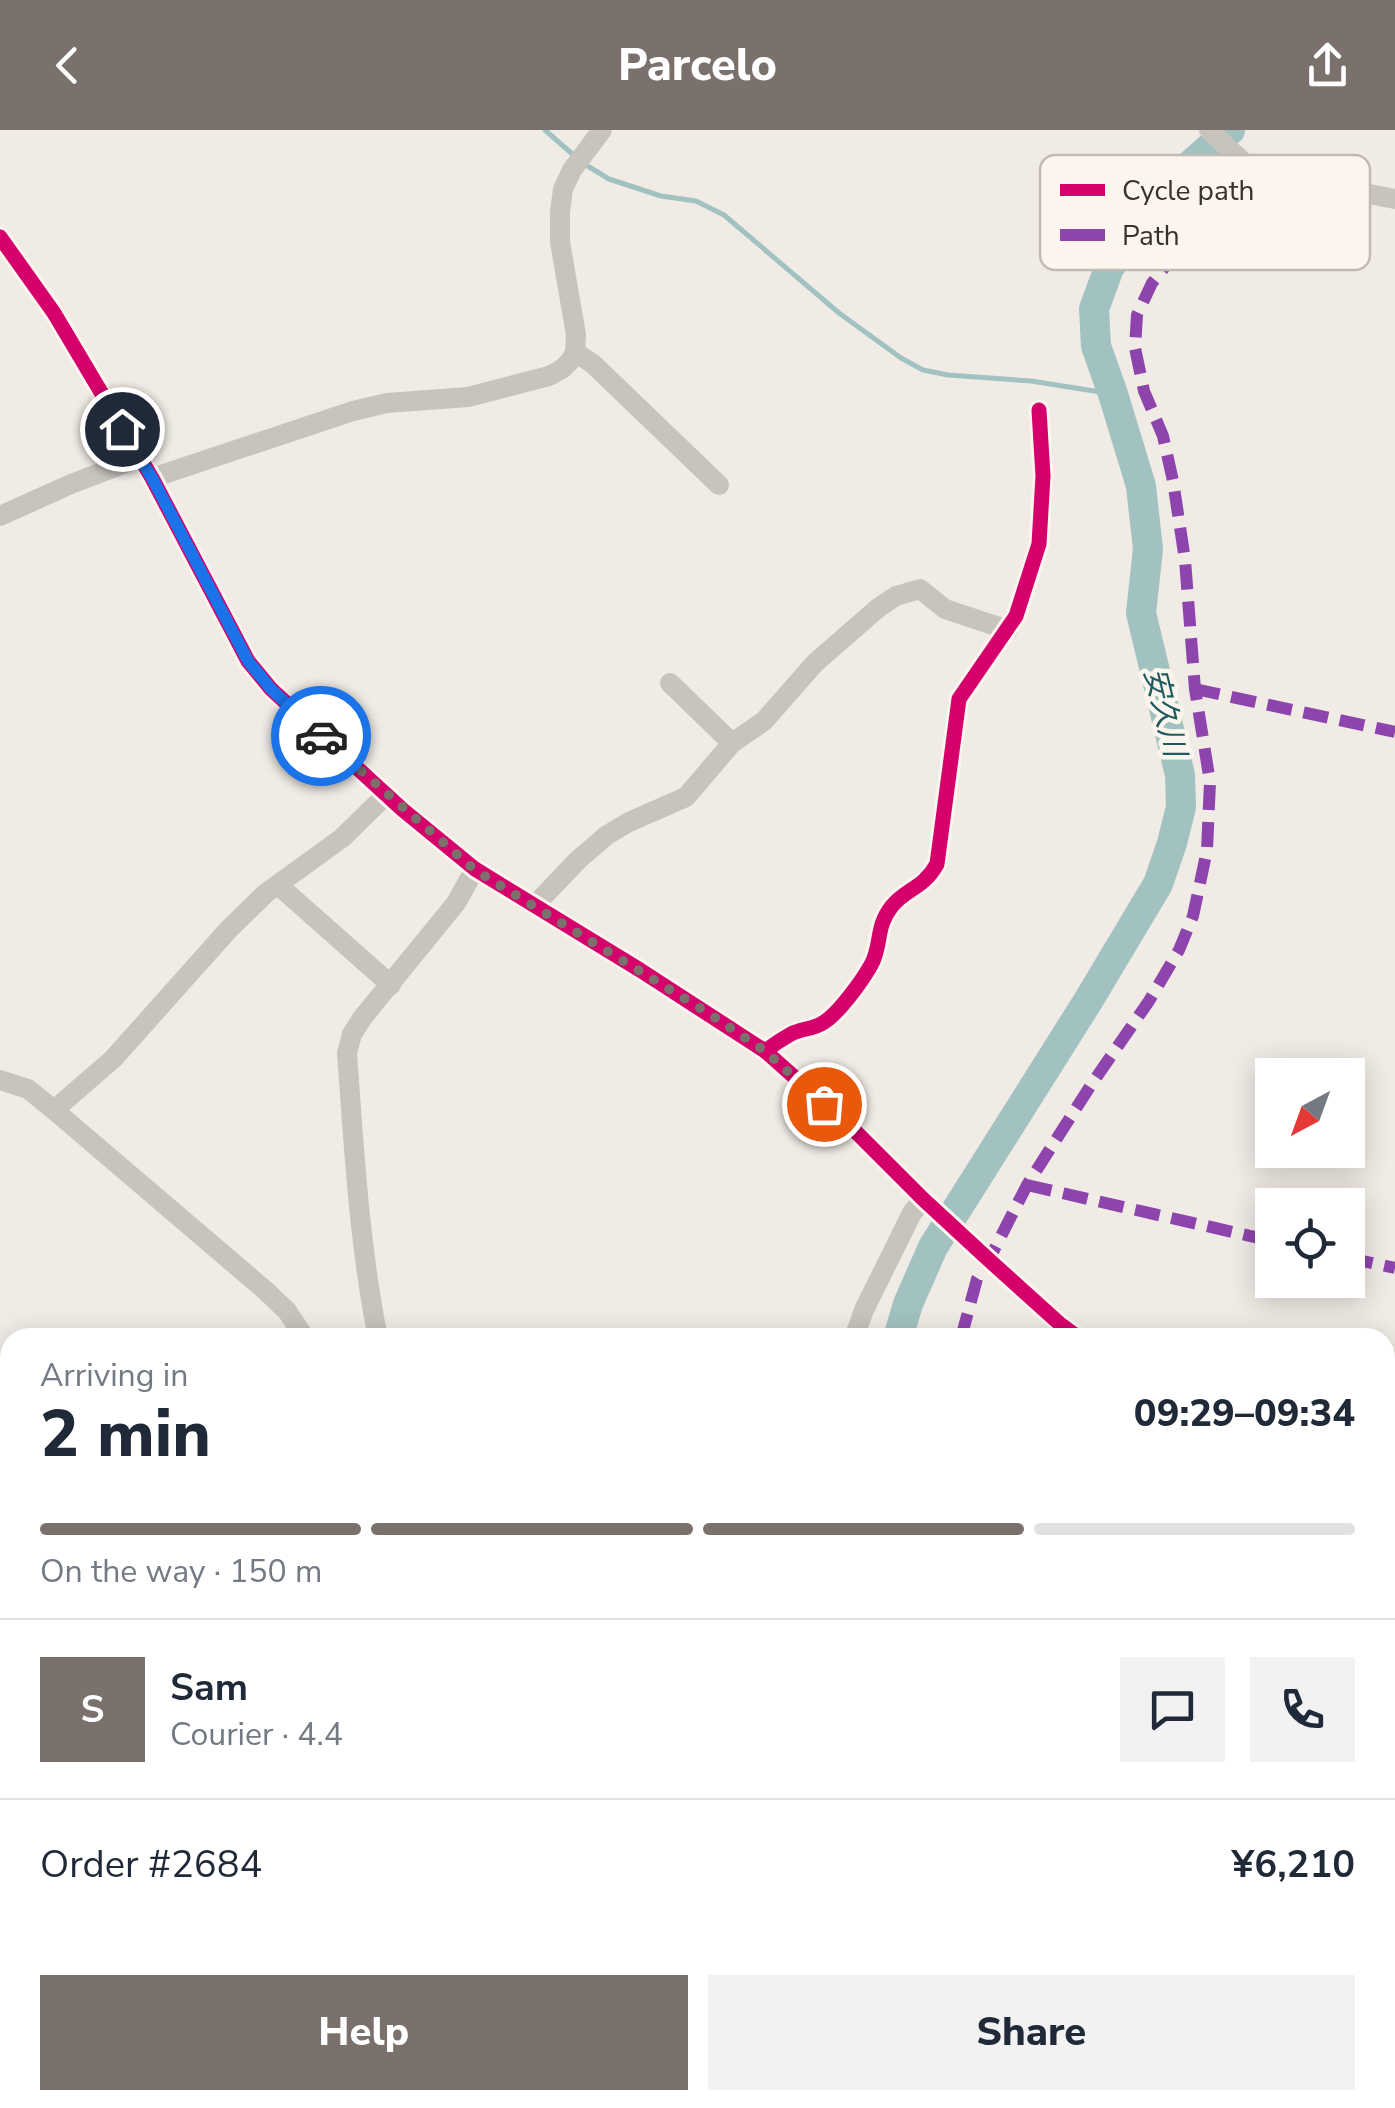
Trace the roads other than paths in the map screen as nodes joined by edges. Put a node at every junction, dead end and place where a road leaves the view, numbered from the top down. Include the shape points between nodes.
1 (602, 130) edge
2 (1209, 130) edge
3 (1235, 155) edge
4 (1370, 194) edge
5 (1395, 199) edge
6 (0, 237) edge
7 (575, 352) junction
8 (1039, 410) dead end
9 (139, 458) junction
10 (152, 478) junction
11 (719, 485) dead end
12 (0, 516) edge
13 (1008, 630) junction
14 (670, 683) dead end
15 (732, 743) junction
16 (386, 794) junction
17 (475, 870) junction
18 (278, 885) junction
19 (535, 905) junction
20 (391, 984) junction
21 (765, 1051) junction
22 (0, 1080) edge
23 (54, 1110) junction
24 (923, 1199) junction
25 (298, 1328) edge
26 (376, 1328) edge
27 (858, 1328) edge
28 (1065, 1328) edge

1 - 7 street via 563,189 560,212
2 - 3 street
4 - 5 street
6 - 9 street via 54,313
7 - 10 street via 548,376 468,396 353,411
7 - 11 street
8 - 13 street via 1039,544
9 - 10 street
9 - 12 street
10 - 16 street via 248,661 303,721
13 - 15 street via 946,609 920,589 896,596
13 - 21 street via 959,700 930,877 882,920 874,960 832,1017
14 - 15 street
15 - 19 street via 686,797 607,835
16 - 17 street
16 - 18 street via 342,838
17 - 19 street
17 - 20 street
18 - 20 street
18 - 23 street via 229,929 113,1059
19 - 21 street
20 - 26 street via 352,1034 347,1053 362,1246
21 - 24 street
22 - 23 street via 28,1088
23 - 25 street via 266,1291
24 - 27 street
24 - 28 street

